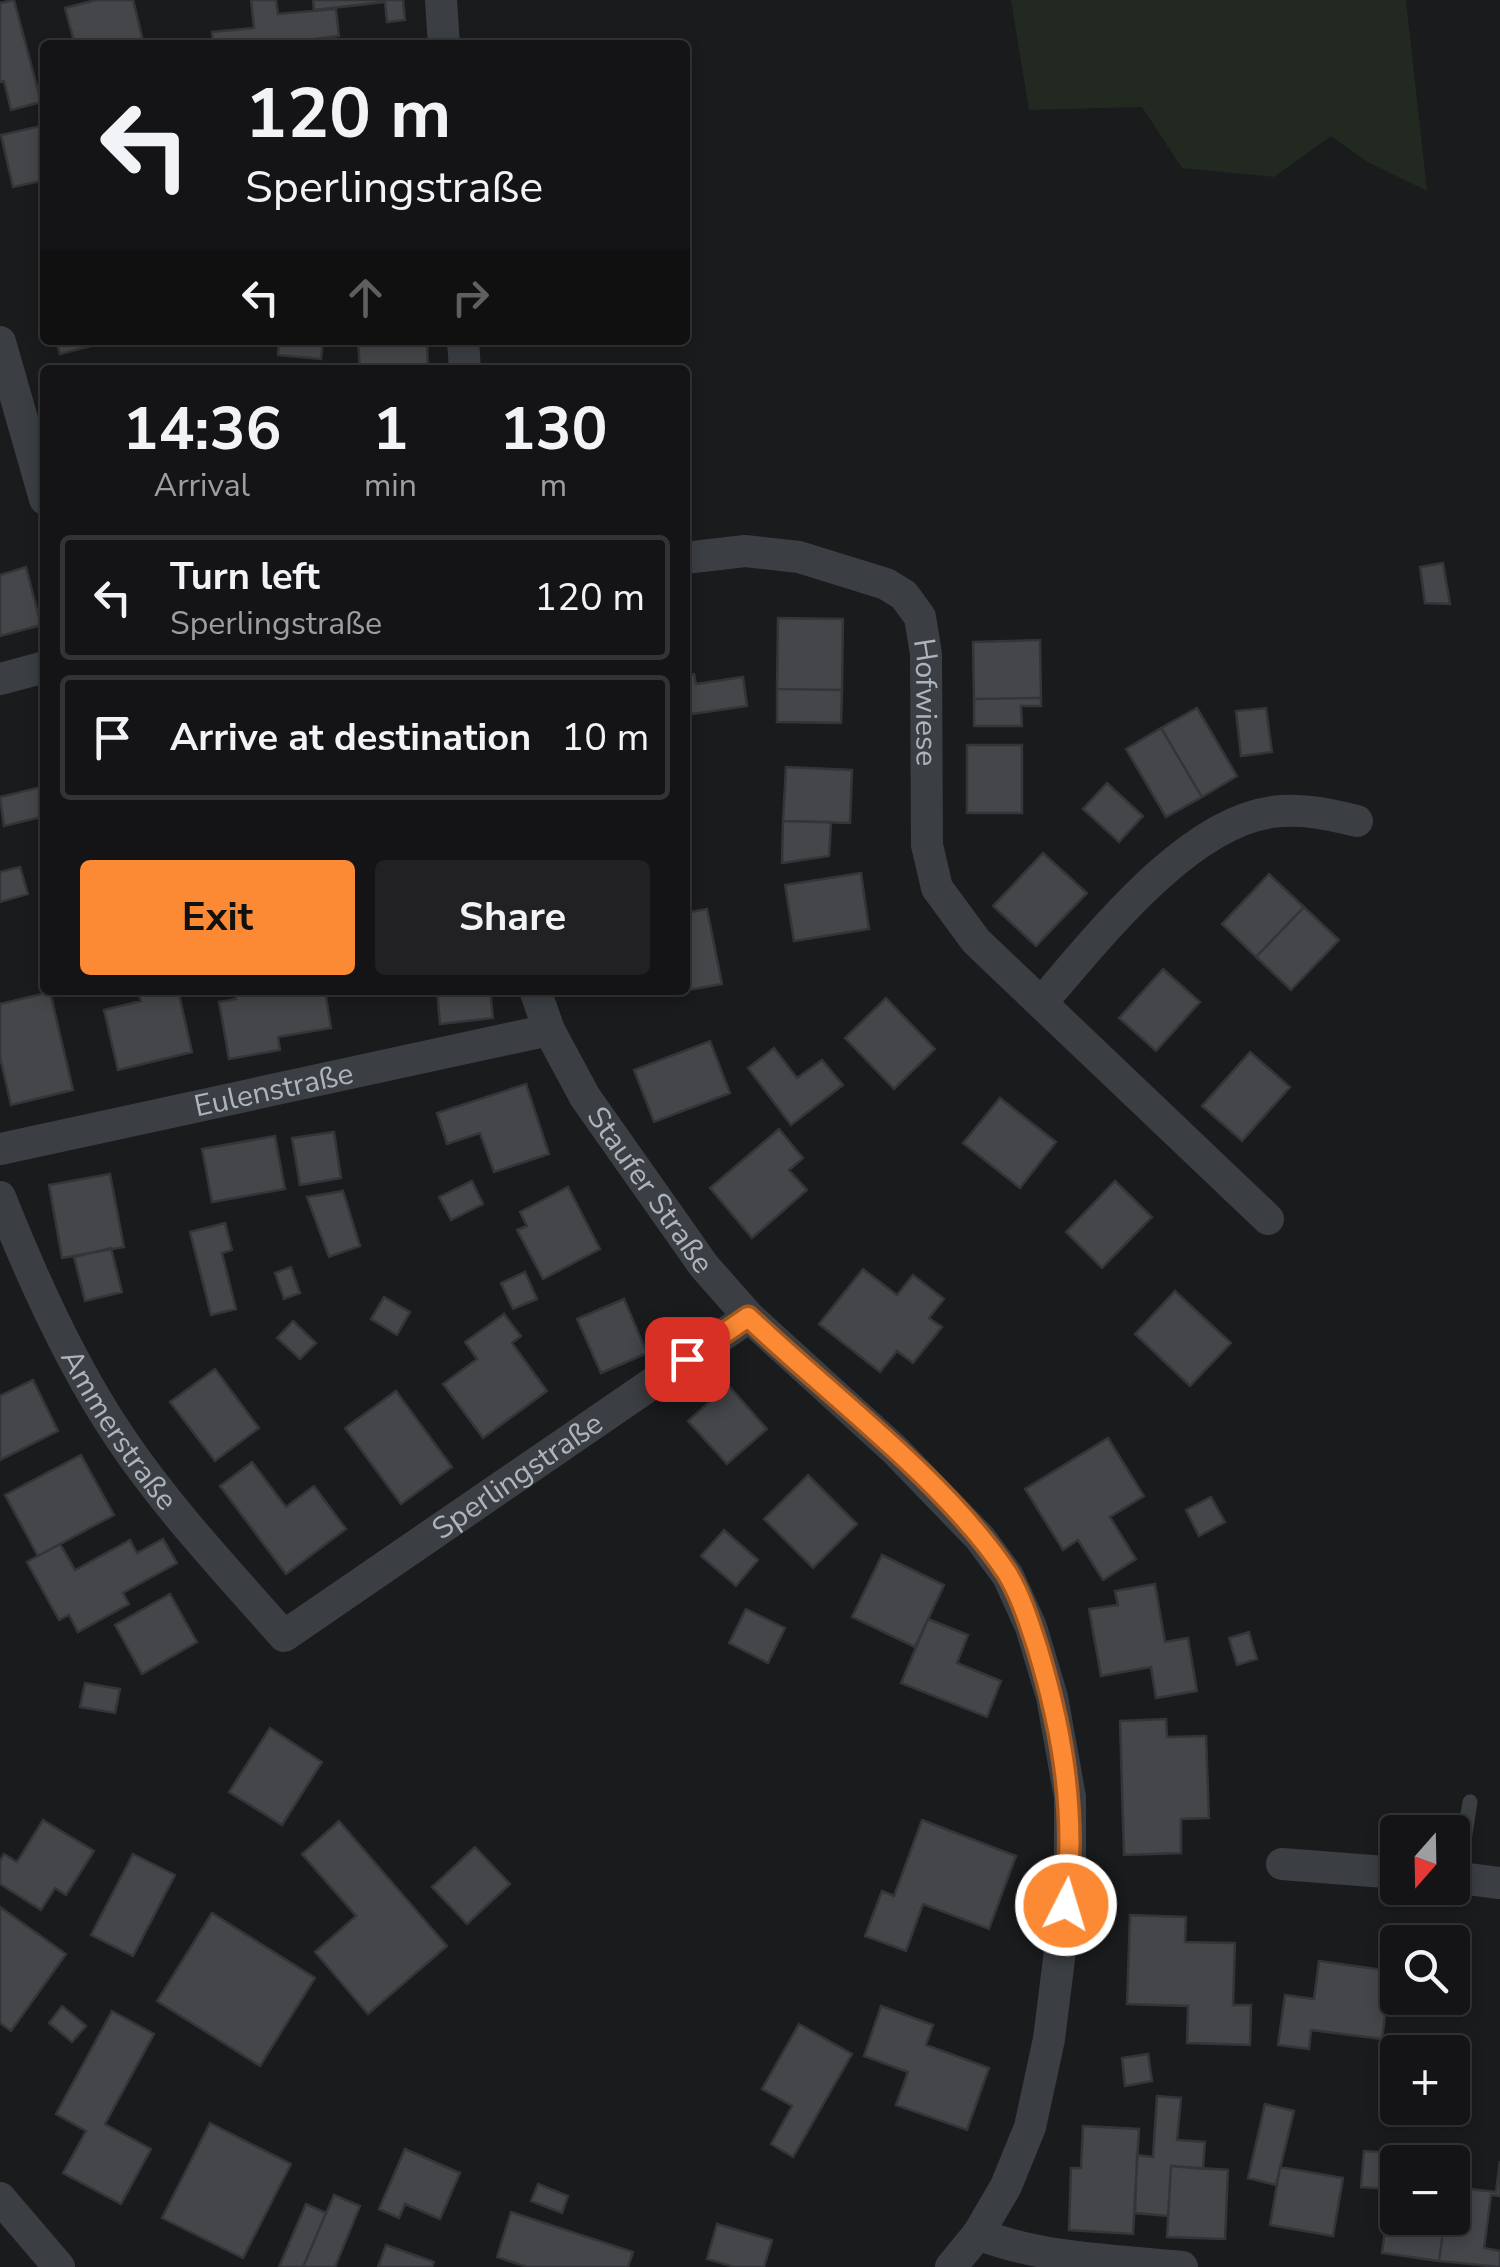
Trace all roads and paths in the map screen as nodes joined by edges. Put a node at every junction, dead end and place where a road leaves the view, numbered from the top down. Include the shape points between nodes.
1 (441, 0) edge
2 (444, 40) edge
3 (0, 342) edge
4 (40, 482) edge
5 (690, 557) edge
6 (40, 669) edge
7 (0, 679) edge
8 (1357, 821) dead end
9 (538, 995) edge
10 (1042, 1002) junction
11 (549, 1030) junction
12 (0, 1149) edge
13 (0, 1197) edge
14 (1268, 1219) dead end
15 (748, 1317) junction
16 (284, 1636) joint
17 (1470, 1802) dead end
18 (1467, 1815) edge
19 (1282, 1864) dead end
20 (1380, 1872) edge
21 (1470, 1880) edge
22 (1500, 1883) edge
23 (0, 2198) edge
24 (978, 2234) junction
25 (59, 2267) edge
26 (951, 2267) edge
27 (1182, 2267) edge

1 - 2 street
3 - 4 street
5 - 10 street, Hofwiese via 746,551 799,557 904,595 920,617 926,654 926,845 937,888 976,941
6 - 7 street
8 - 10 street via 1312,811 1270,812 1229,826 1125,907
9 - 11 street, Staufer Straße
10 - 14 street, Hofwiese
11 - 12 street, Eulenstraße
11 - 15 street, Staufer Straße via 585,1097
13 - 16 street, Ammerstraße via 62,1335 118,1434 181,1520
15 - 16 street, Sperlingstraße
15 - 24 street, Staufer Straße via 896,1450 980,1538 1008,1576 1052,1697 1070,1797 1070,1871 1049,2039 1030,2127
17 - 18 lane
19 - 20 street
21 - 22 street
23 - 25 street
24 - 26 street, Staufer Straße
24 - 27 street via 1063,2255

